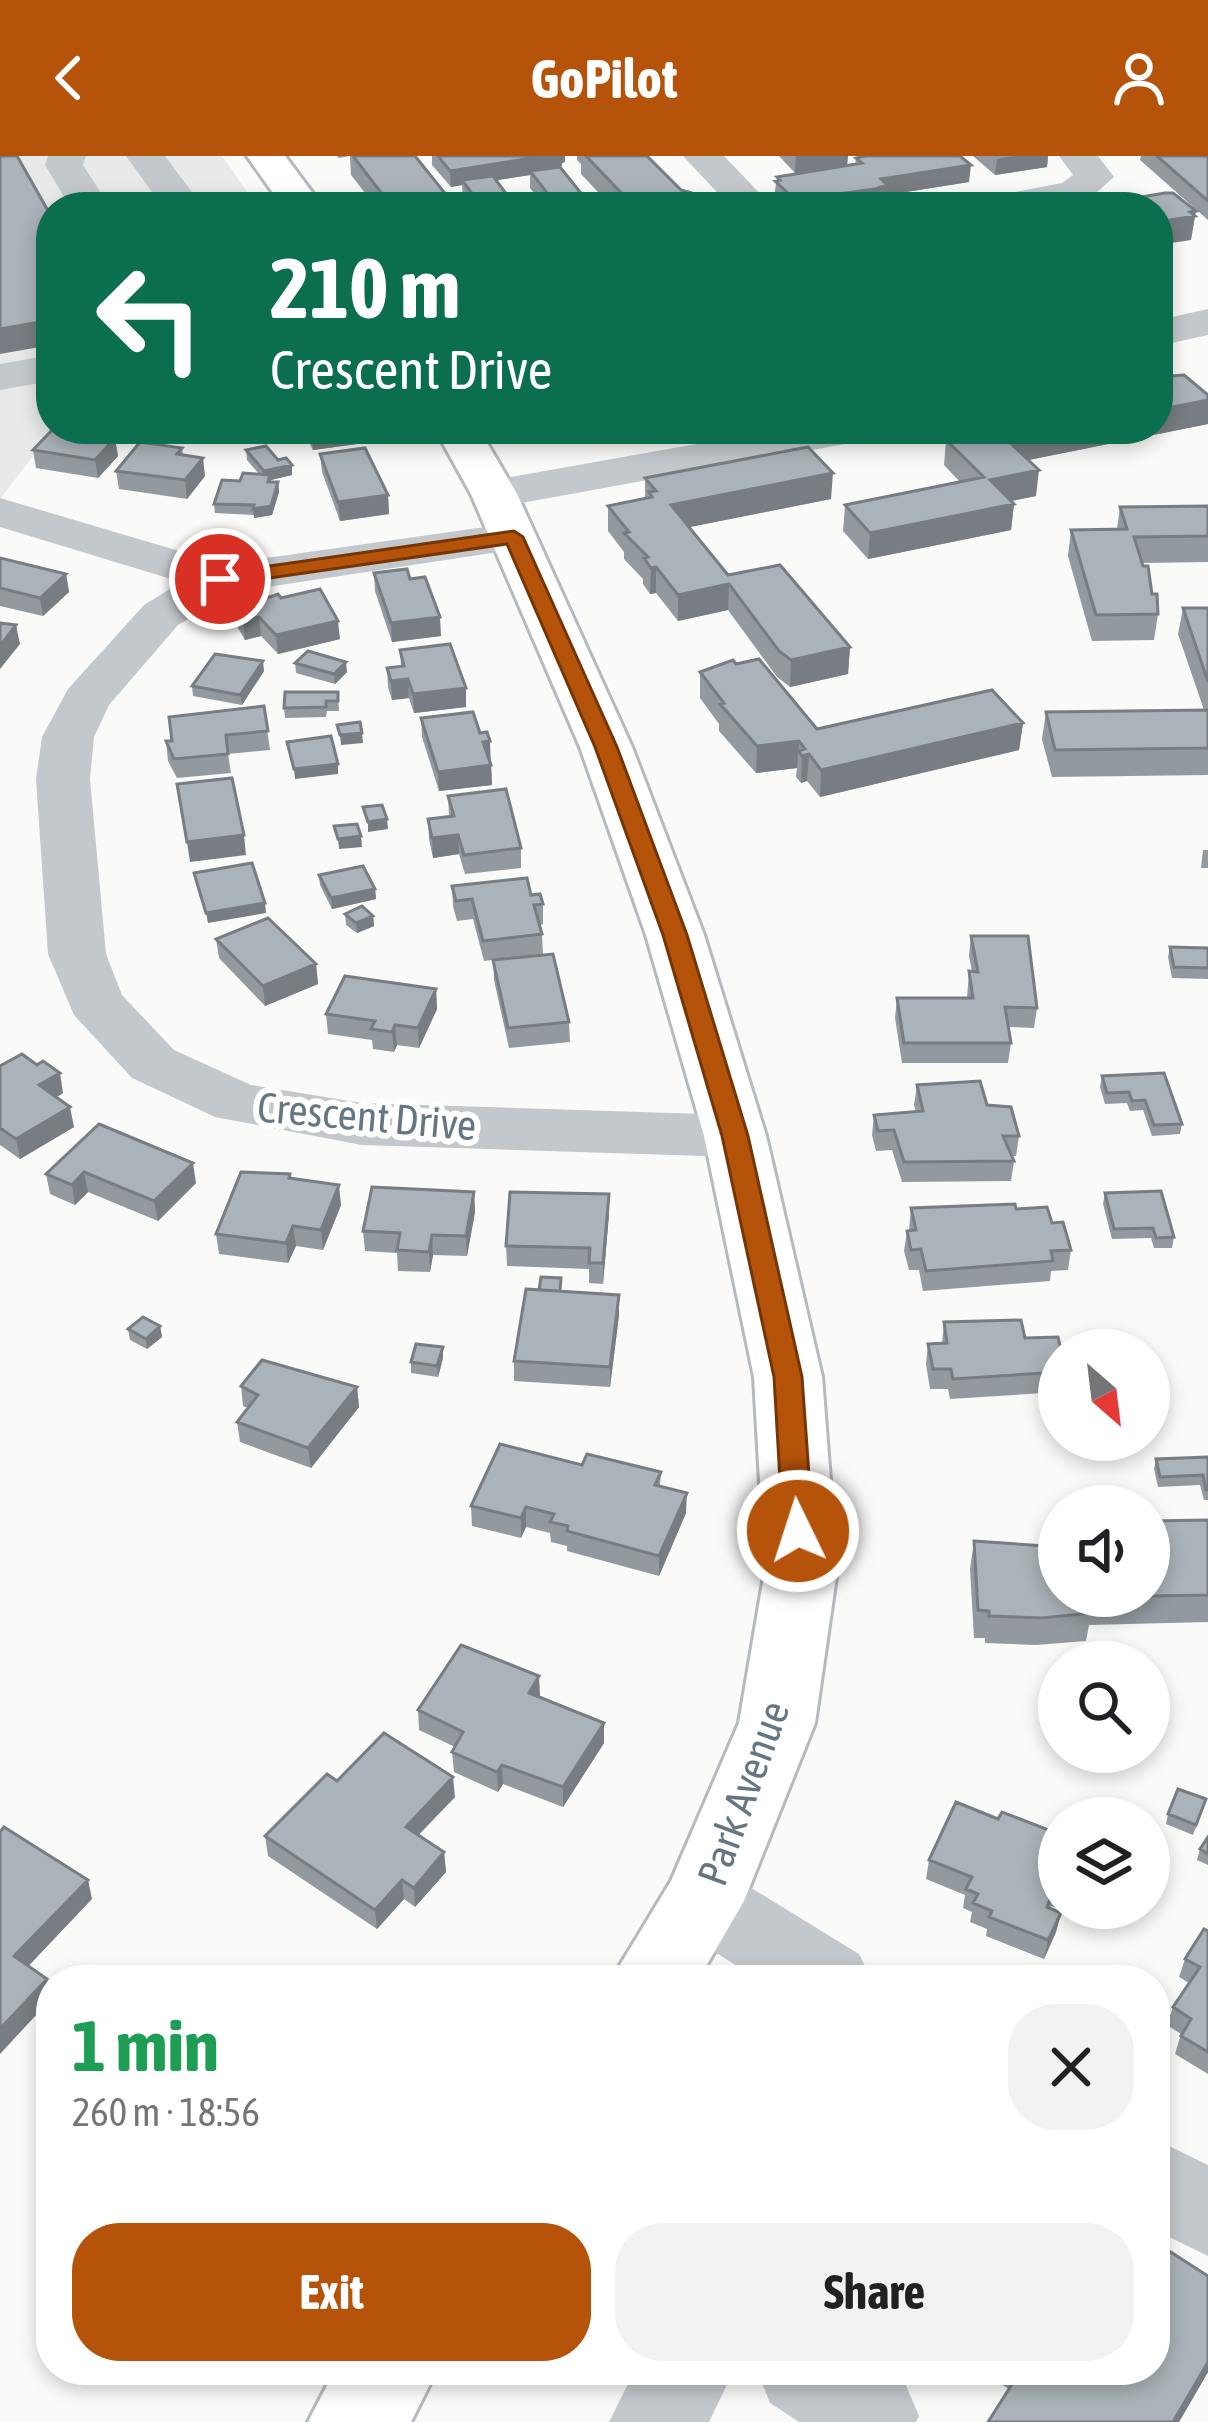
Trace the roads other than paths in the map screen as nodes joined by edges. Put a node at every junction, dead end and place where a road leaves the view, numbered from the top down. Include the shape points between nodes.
1 (67, 156) edge
2 (145, 156) edge
3 (266, 156) edge
4 (702, 156) edge
5 (1078, 156) edge
6 (81, 192) edge
7 (173, 192) edge
8 (291, 192) edge
9 (739, 192) edge
10 (1075, 192) edge
11 (1208, 322) edge
12 (1173, 352) edge
13 (36, 371) edge
14 (0, 377) edge
15 (651, 444) edge
16 (751, 444) edge
17 (486, 482) edge
18 (4, 515) edge
19 (220, 579) junction
20 (735, 1136) junction
21 (704, 1901) junction
22 (663, 1965) edge
23 (806, 1965) edge
24 (1170, 2190) edge
25 (1208, 2214) edge
26 (381, 2385) edge
27 (679, 2385) edge
28 (355, 2422) edge
29 (656, 2422) edge

1 - 6 street via 64,165
2 - 7 street
3 - 8 main road
4 - 9 street
5 - 10 street via 1095,177
11 - 12 street
13 - 14 street
15 - 17 street
16 - 17 street
17 - 19 street, Crescent Drive
17 - 20 main road, Park Avenue via 606,747 675,935
18 - 19 street, Crescent Drive
19 - 20 street, Crescent Drive via 161,615 86,700 68,737 63,779 77,954 95,1002 153,1064 237,1103 362,1124
20 - 21 main road, Park Avenue via 788,1377 801,1570 777,1723
21 - 22 main road, Park Avenue
21 - 23 street
24 - 25 street
26 - 28 main road
27 - 29 street

